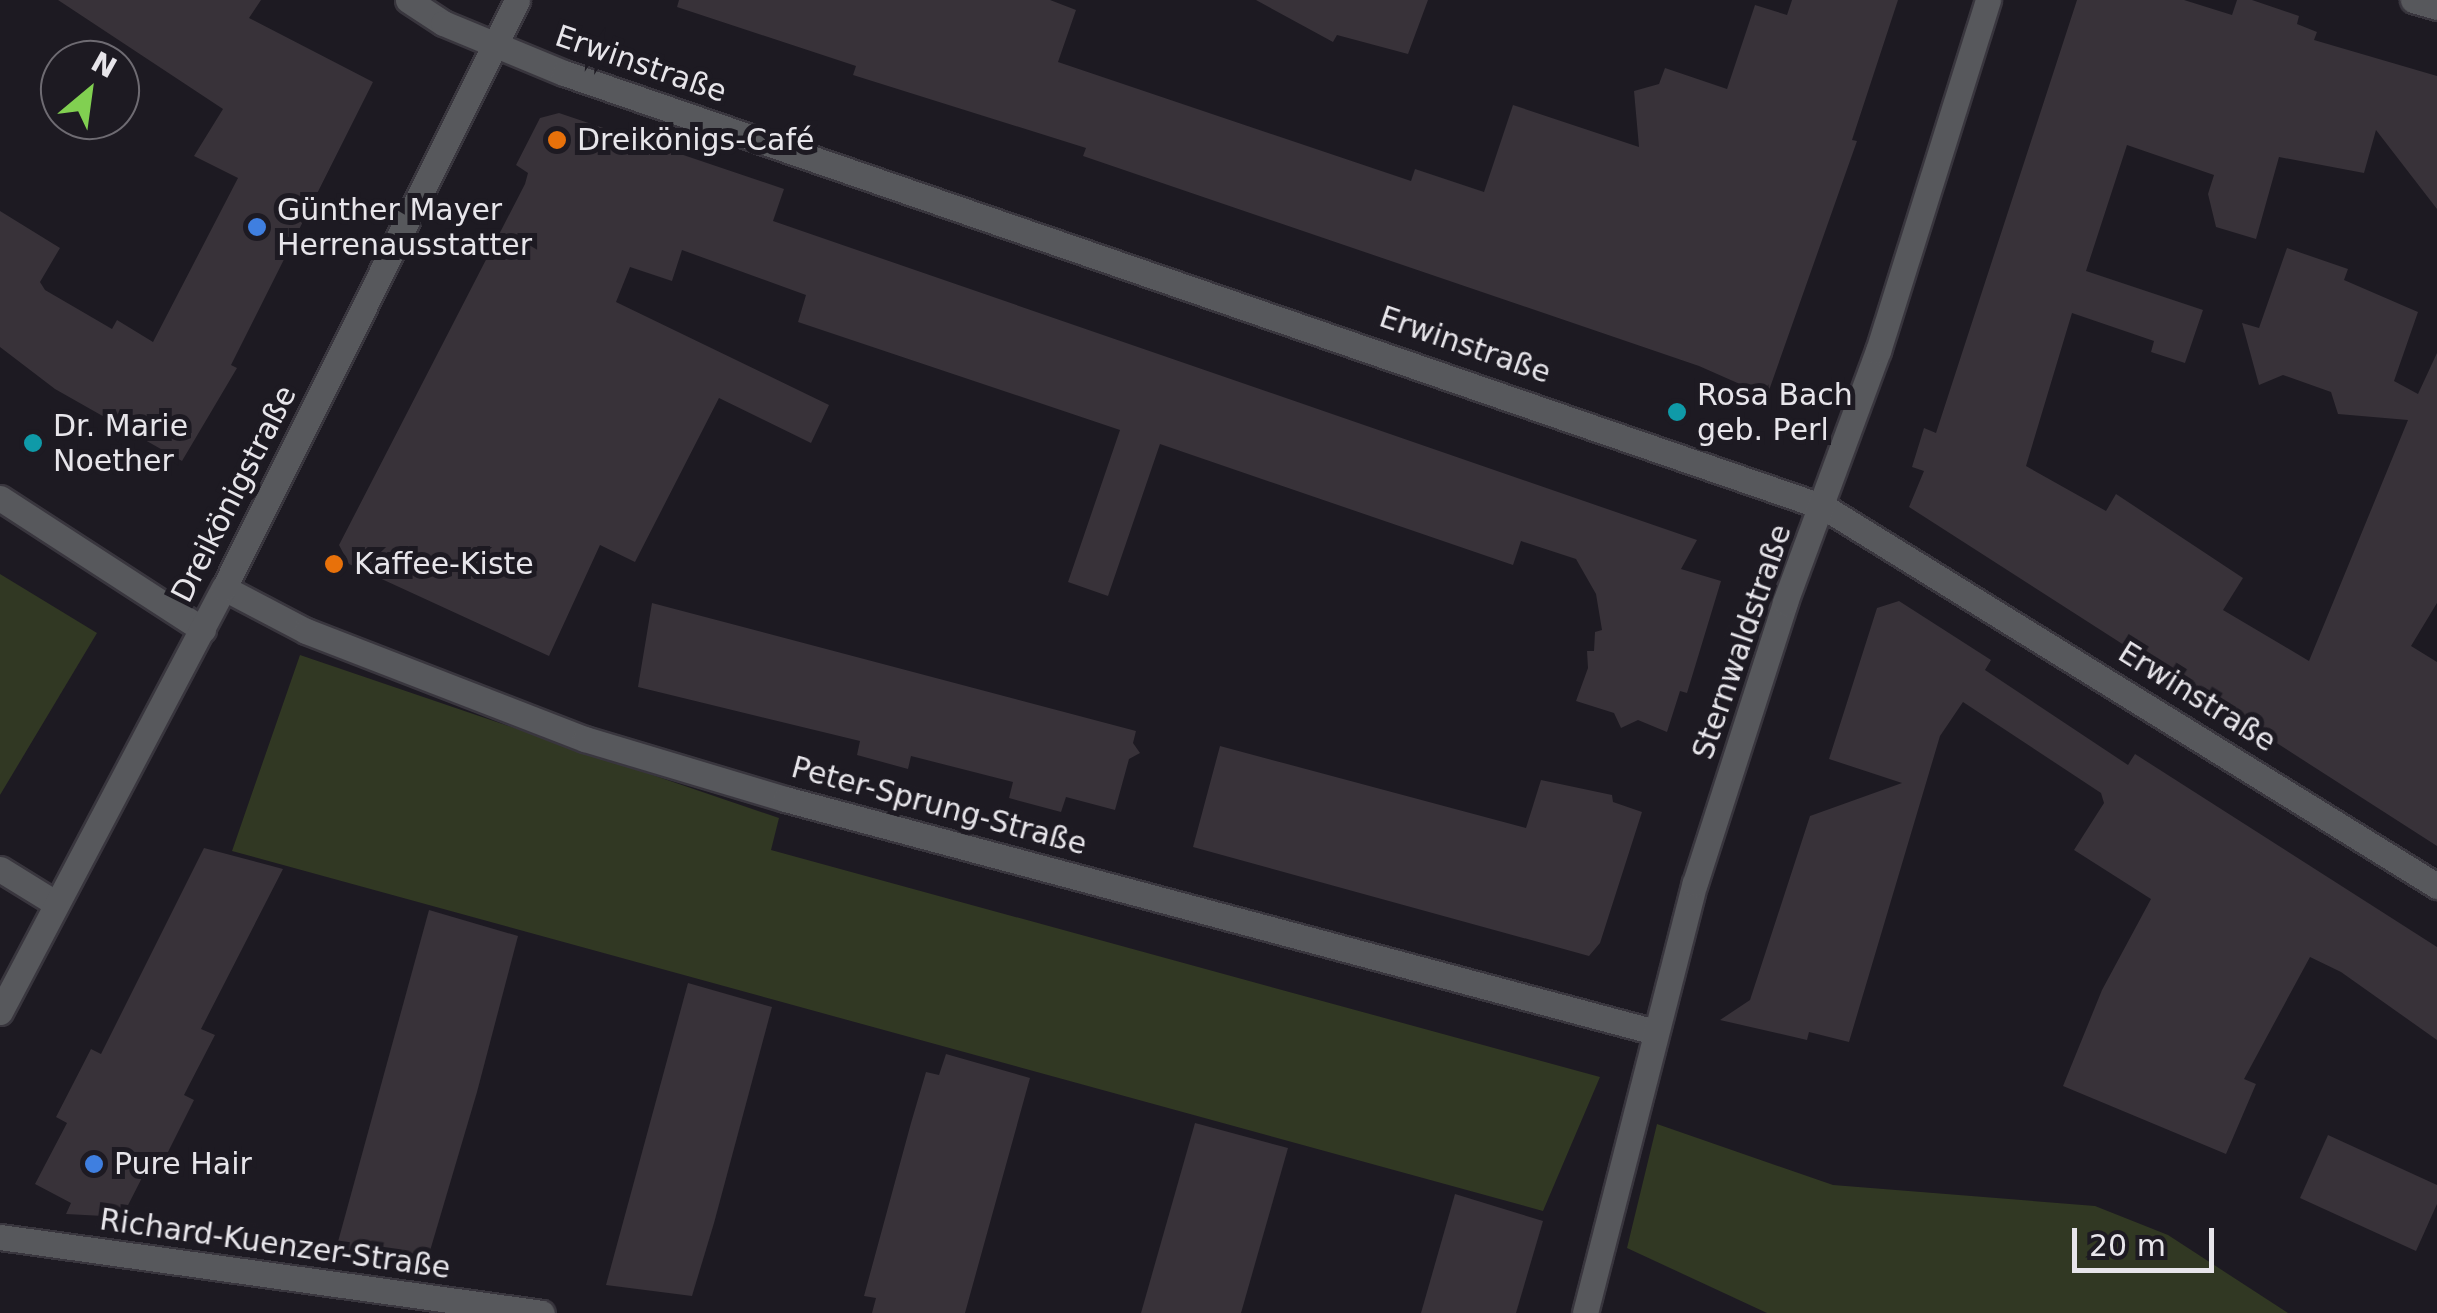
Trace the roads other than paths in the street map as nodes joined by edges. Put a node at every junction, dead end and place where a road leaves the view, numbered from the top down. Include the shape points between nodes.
1 (408, 0) edge
2 (517, 0) edge
3 (1988, 0) edge
4 (2412, 0) edge
5 (2437, 7) edge
6 (494, 46) junction
7 (0, 498) edge
8 (1824, 507) junction
9 (224, 588) junction
10 (202, 630) junction
11 (0, 869) edge
12 (2437, 886) edge
13 (55, 903) junction
14 (0, 1012) edge
15 (1655, 1032) junction
16 (0, 1237) edge
17 (542, 1313) edge
18 (1585, 1313) edge

1 - 6 street, Erwinstraße
2 - 6 street, Dreikönigstraße
3 - 8 street, Sternwaldstraße
4 - 5 street
6 - 8 street, Erwinstraße
6 - 9 street, Dreikönigstraße
7 - 10 street
8 - 12 street, Erwinstraße
8 - 15 street, Sternwaldstraße via 1784,602
9 - 10 street, Dreikönigstraße
9 - 15 street, Peter-Sprung-Straße via 306,631 584,738 804,804
10 - 13 street, Dreikönigstraße
11 - 13 street
13 - 14 street, Dreikönigstraße
15 - 18 street, Sternwaldstraße
16 - 17 street, Richard-Kuenzer-Straße

